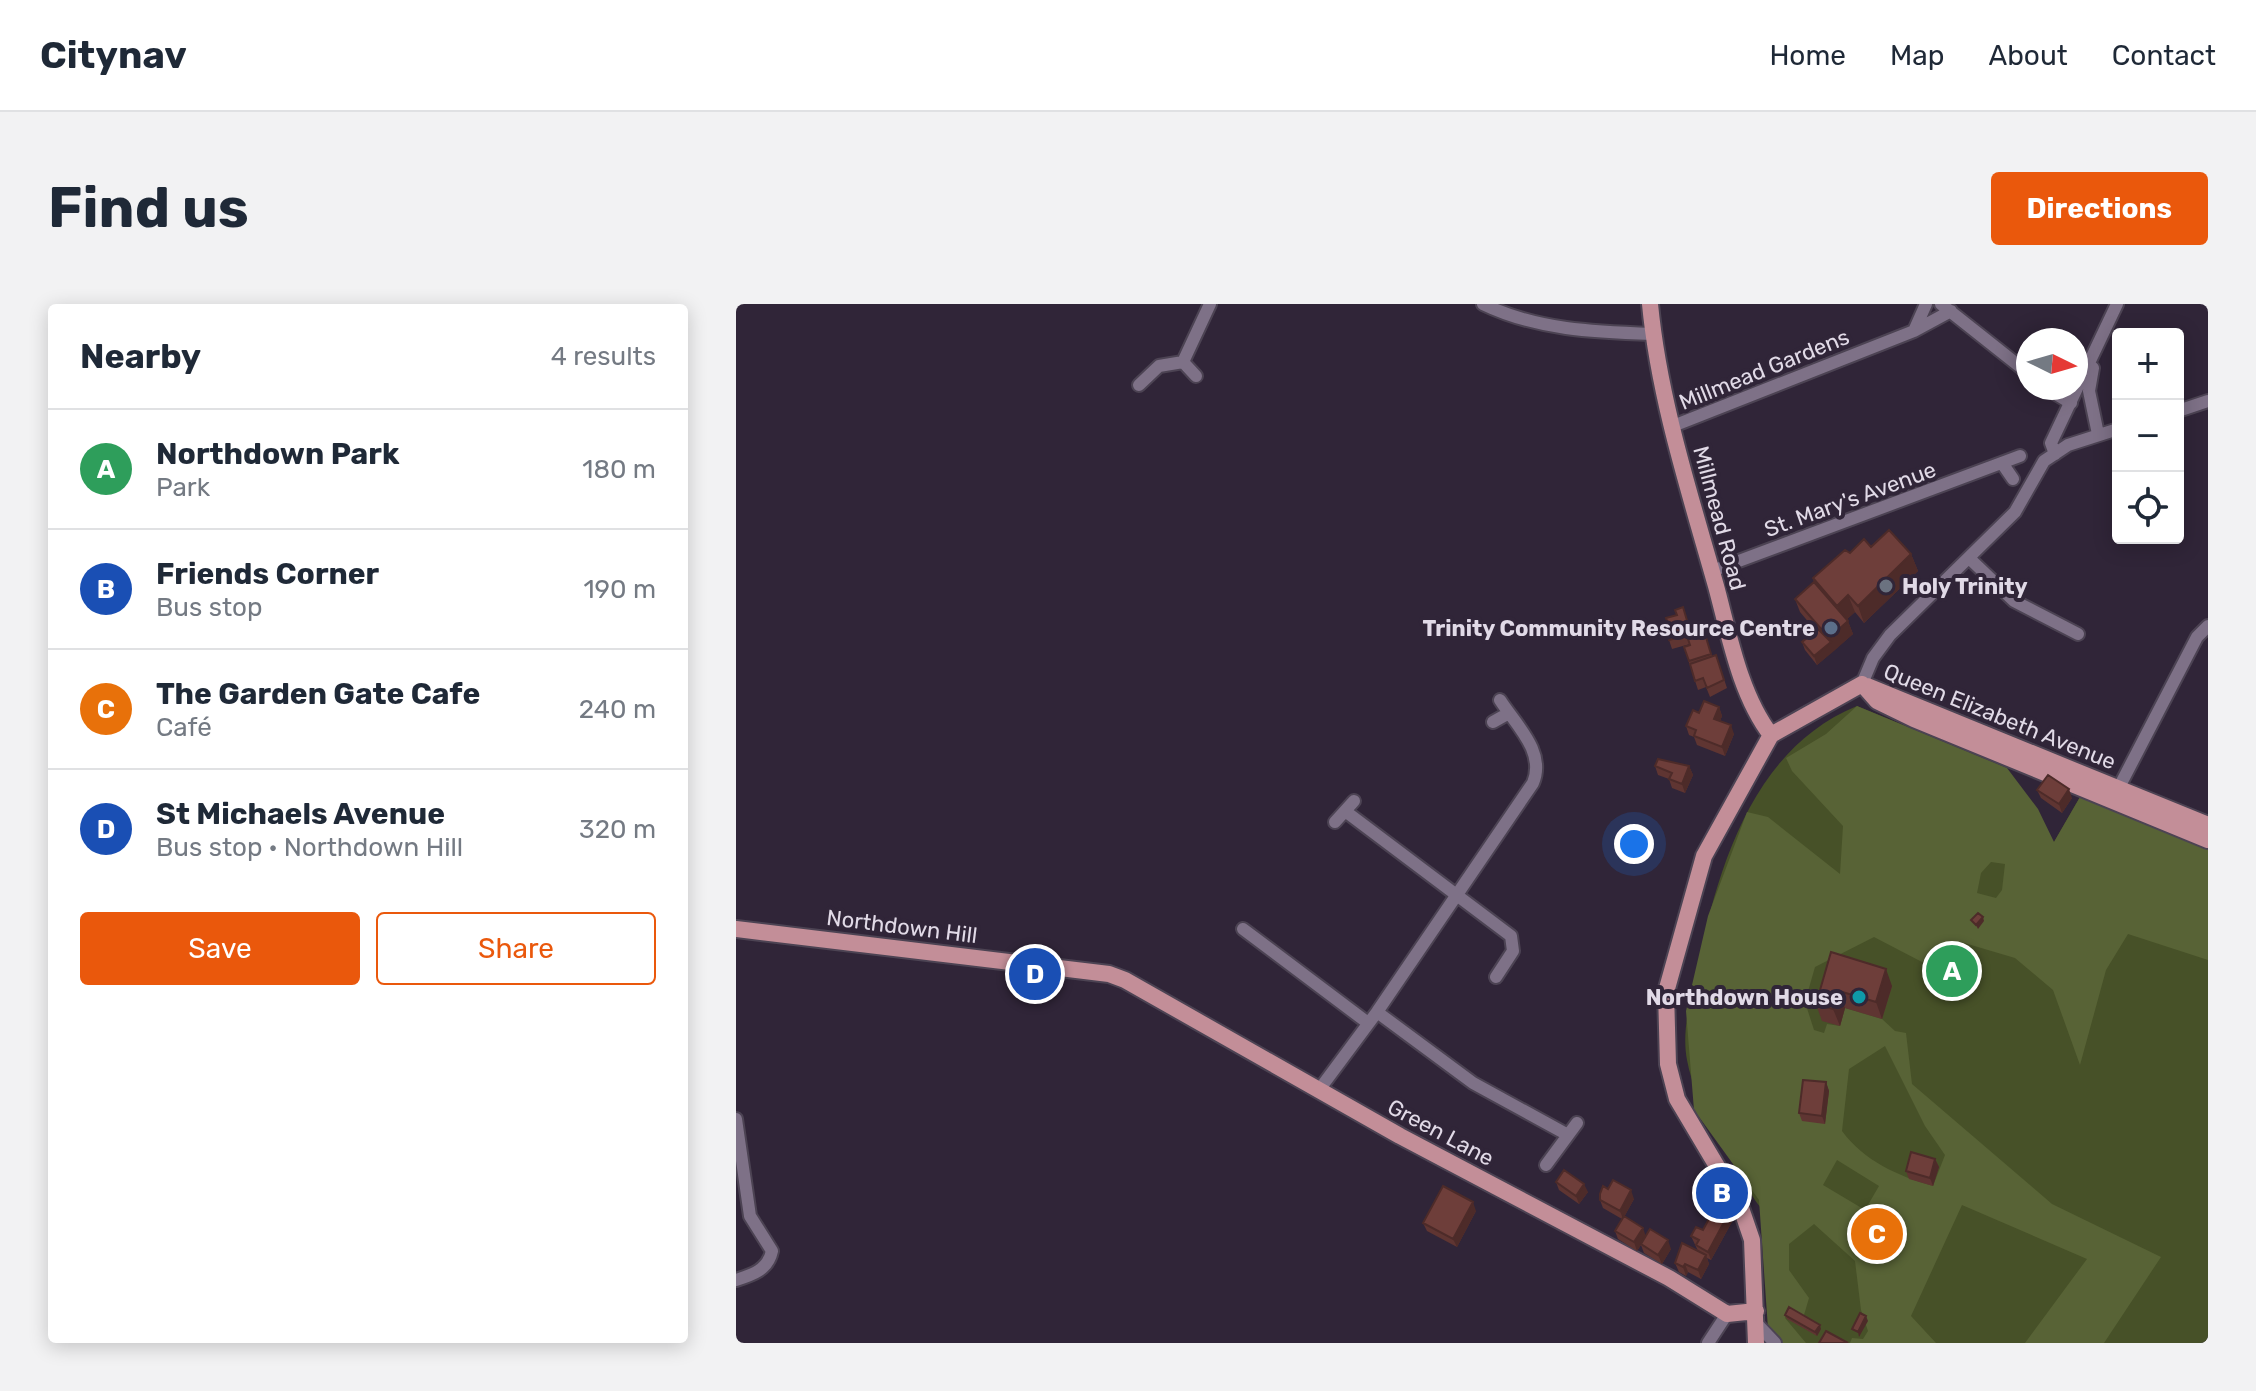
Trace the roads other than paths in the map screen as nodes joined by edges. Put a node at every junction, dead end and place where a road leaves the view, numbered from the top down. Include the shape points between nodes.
1 (1210, 304) edge
2 (1650, 304) edge
3 (1926, 304) edge
4 (2117, 304) edge
5 (1487, 305) edge
6 (1946, 308) edge
7 (1914, 331) junction
8 (1653, 334) junction
9 (2094, 357) junction
10 (1183, 362) junction
11 (2016, 363) edge
12 (1196, 376) dead end
13 (1139, 385) dead end
14 (2066, 400) edge
15 (2208, 401) edge
16 (2071, 403) junction
17 (2184, 409) edge
18 (1673, 426) junction
19 (2112, 430) edge
20 (2098, 434) junction
21 (2055, 454) junction
22 (2020, 456) dead end
23 (2002, 463) junction
24 (2013, 479) dead end
25 (1970, 559) junction
26 (1712, 571) junction
27 (2208, 626) edge
28 (2078, 634) dead end
29 (1862, 684) junction
30 (1500, 700) dead end
31 (1509, 713) junction
32 (1493, 722) dead end
33 (1771, 735) junction
34 (2115, 795) junction
35 (1354, 801) dead end
36 (1345, 811) junction
37 (1335, 822) dead end
38 (2208, 825) edge
39 (2208, 840) edge
40 (1458, 894) junction
41 (736, 929) edge
42 (1243, 929) dead end
43 (1109, 974) joint
44 (1496, 977) dead end
45 (1377, 1012) junction
46 (1368, 1023) junction
47 (1319, 1090) junction
48 (736, 1119) edge
49 (1577, 1123) dead end
50 (1568, 1135) junction
51 (1546, 1165) dead end
52 (736, 1280) edge
53 (1727, 1314) junction
54 (1756, 1317) junction
55 (1708, 1343) edge
56 (1756, 1343) edge
57 (1775, 1343) edge

1 - 10 street
2 - 8 main road, Millmead Road
3 - 7 street
4 - 9 street
5 - 8 street via 1570,331
6 - 7 street, Millmead Gardens
6 - 11 street
7 - 18 street, Millmead Gardens
8 - 18 main road, Millmead Road
9 - 16 street
9 - 20 street via 2089,391
10 - 12 street
10 - 13 street via 1159,366
14 - 16 street
15 - 17 street
16 - 21 street via 2051,443
18 - 26 main road, Millmead Road
19 - 20 street
20 - 21 street
21 - 25 street via 2044,461 2015,512
22 - 23 street, St. Mary's Avenue
23 - 24 street
23 - 26 street, St. Mary's Avenue
25 - 28 street via 2014,601
25 - 29 street via 1890,635
26 - 33 main road, Millmead Road via 1757,718
27 - 34 street via 2197,637
29 - 33 main road
29 - 34 main road, Queen Elizabeth Avenue
30 - 31 street
31 - 32 street
31 - 40 street via 1534,754 1536,774
33 - 54 main road via 1704,856 1666,992 1668,1064 1677,1099 1740,1205 1752,1240
34 - 38 main road, Queen Elizabeth Avenue
34 - 39 main road, Queen Elizabeth Avenue
35 - 36 street
36 - 37 street
36 - 40 street
40 - 44 street via 1511,936 1513,951
40 - 45 street
41 - 43 main road, Northdown Hill
42 - 46 street
43 - 47 main road, Green Lane via 1149,991
45 - 46 street
45 - 50 street via 1473,1083
46 - 47 street
47 - 53 main road, Green Lane
48 - 52 street via 750,1216 772,1251 769,1262 755,1274
49 - 50 street
50 - 51 street
53 - 54 main road
53 - 55 street
54 - 56 main road
54 - 57 street

